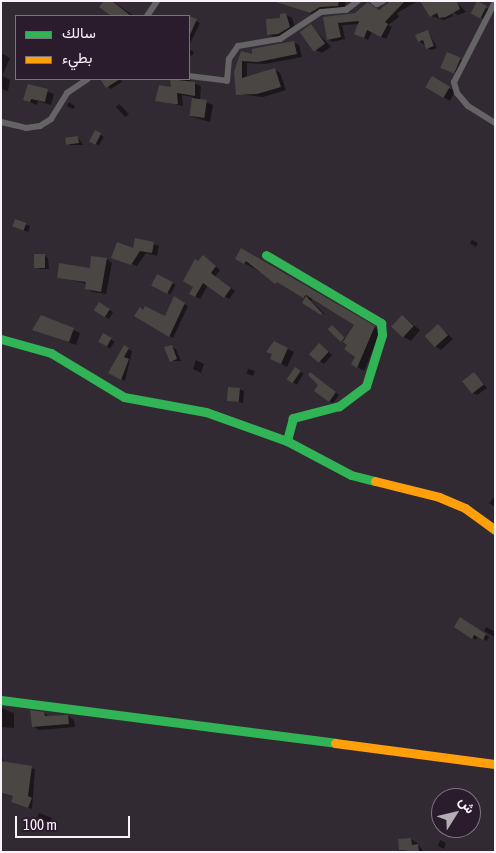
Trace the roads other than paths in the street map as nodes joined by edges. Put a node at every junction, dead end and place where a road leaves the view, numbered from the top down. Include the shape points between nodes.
1 (157, 1) edge
2 (358, 1) edge
3 (373, 1) edge
4 (383, 1) edge
5 (495, 2) edge
6 (148, 15) edge
7 (190, 76) edge
8 (87, 80) edge
9 (1, 122) edge
10 (495, 123) edge
11 (266, 256) dead end
12 (1, 338) edge
13 (286, 441) junction
14 (495, 530) edge
15 (1, 700) edge
16 (495, 764) edge

1 - 6 street
2 - 7 street via 346,10 321,12 280,39 238,46 229,59 227,81
3 - 4 street via 377,4
5 - 10 street via 454,82 457,93 468,106
8 - 9 street via 68,93 51,119 40,126 26,128
11 - 13 street via 381,323 382,335 366,386 339,406 293,418
12 - 13 street via 51,352 124,397 206,412
13 - 14 street via 351,476 439,497 465,508
15 - 16 street

